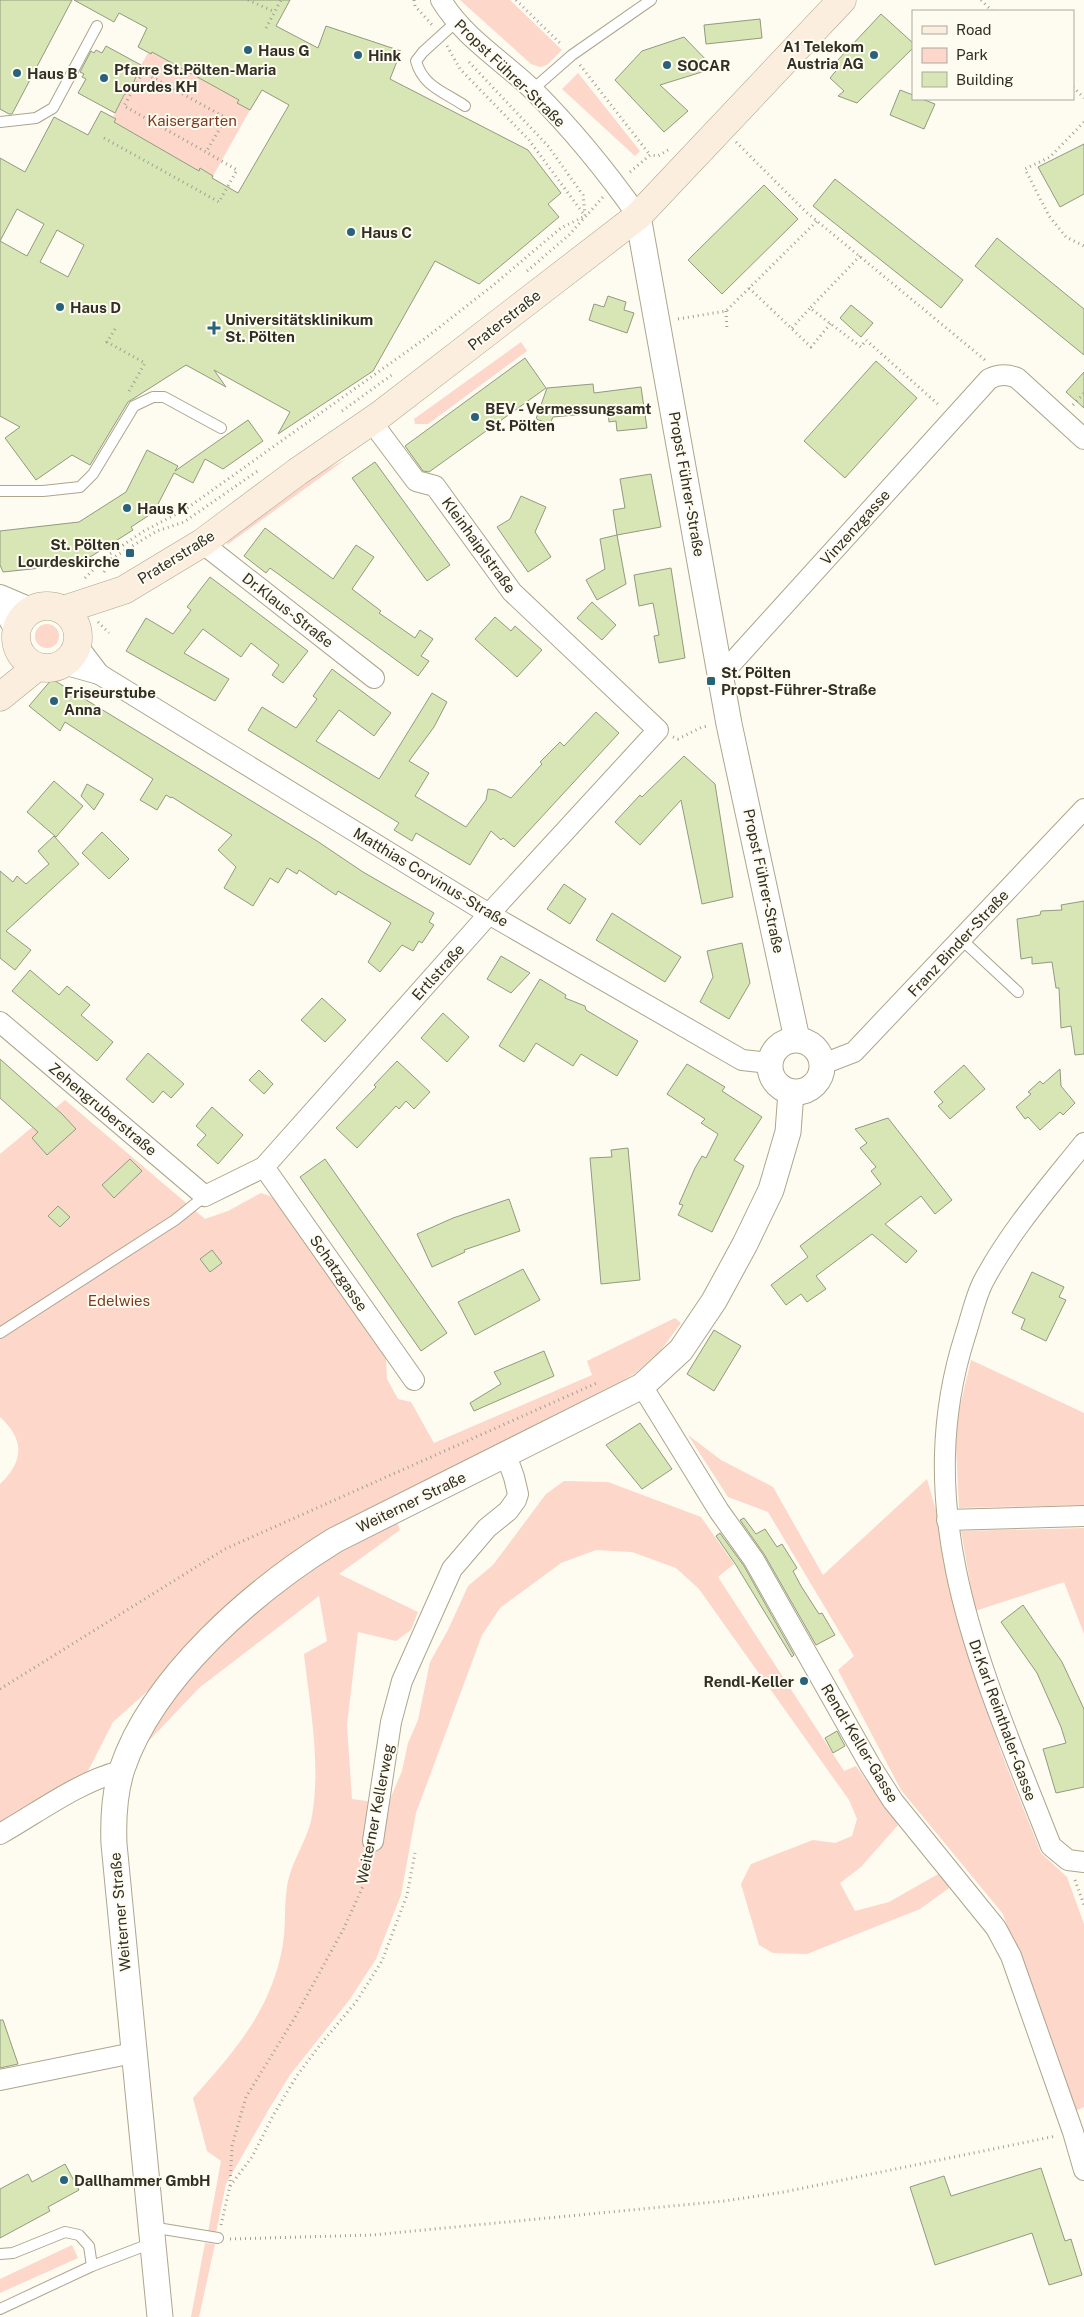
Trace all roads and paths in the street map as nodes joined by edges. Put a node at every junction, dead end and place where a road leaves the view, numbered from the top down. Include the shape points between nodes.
1 (248, 0) edge
2 (281, 0) edge
3 (414, 0) edge
4 (441, 0) edge
5 (516, 0) edge
6 (651, 0) edge
7 (842, 0) edge
8 (981, 0) edge
9 (991, 10) edge
10 (275, 12) junction
11 (456, 22) junction
12 (97, 26) dead end
13 (266, 28) dead end
14 (441, 35) junction
15 (456, 48) dead end
16 (572, 55) junction
17 (463, 56) dead end
18 (1074, 88) edge
19 (532, 90) junction
20 (1084, 98) edge
21 (465, 106) dead end
22 (0, 122) edge
23 (1084, 122) edge
24 (722, 127) junction
25 (104, 138) dead end
26 (206, 152) junction
27 (650, 155) dead end
28 (585, 216) junction
29 (638, 216) junction
30 (817, 221) junction
31 (1084, 246) edge
32 (860, 256) junction
33 (520, 277) dead end
34 (749, 288) junction
35 (810, 308) junction
36 (726, 311) junction
37 (657, 322) junction
38 (831, 324) junction
39 (792, 328) junction
40 (114, 329) dead end
41 (727, 330) dead end
42 (990, 372) junction
43 (394, 373) dead end
44 (126, 396) dead end
45 (341, 412) dead end
46 (953, 418) junction
47 (371, 421) junction
48 (221, 428) dead end
49 (1084, 439) edge
50 (265, 466) dead end
51 (0, 491) edge
52 (202, 543) junction
53 (112, 584) junction
54 (0, 595) edge
55 (0, 604) edge
56 (33, 609) junction
57 (88, 616) junction
58 (17, 640) junction
59 (73, 649) junction
60 (37, 667) junction
61 (721, 675) junction
62 (374, 678) dead end
63 (0, 680) edge
64 (0, 697) edge
65 (729, 724) junction
66 (658, 730) junction
67 (1084, 809) edge
68 (489, 914) junction
69 (961, 939) junction
70 (1018, 992) dead end
71 (0, 1022) edge
72 (797, 1039) junction
73 (770, 1063) junction
74 (823, 1064) junction
75 (791, 1092) junction
76 (1084, 1143) edge
77 (264, 1167) junction
78 (205, 1196) junction
79 (0, 1333) edge
80 (414, 1380) dead end
81 (601, 1380) dead end
82 (642, 1386) junction
83 (506, 1456) junction
84 (1084, 1516) edge
85 (947, 1520) junction
86 (0, 1689) edge
87 (121, 1771) junction
88 (0, 1834) edge
89 (373, 1841) joint
90 (415, 1853) dead end
91 (1076, 1861) edge
92 (1084, 1905) edge
93 (133, 2053) junction
94 (0, 2080) edge
95 (1079, 2130) edge
96 (1084, 2170) edge
97 (230, 2186) junction
98 (151, 2235) junction
99 (218, 2238) junction
100 (0, 2254) edge
101 (92, 2266) junction
102 (0, 2309) edge
103 (160, 2317) edge

1 - 10 path
2 - 10 path
3 - 14 path via 415,6
4 - 11 street, Propst Führer-Straße
5 - 16 path
6 - 16 lane
7 - 24 main road, Praterstraße
8 - 9 path
10 - 13 path
11 - 14 lane
11 - 19 street, Propst Führer-Straße
12 - 22 lane via 53,108 36,118
14 - 15 path
14 - 21 lane via 416,61 420,74 428,84
14 - 28 path via 460,68 529,140
16 - 19 lane
16 - 27 path
17 - 28 path via 548,146 582,194
18 - 20 path
19 - 29 street, Propst Führer-Straße via 616,184
23 - 31 path via 1050,157 1025,169 1049,216 1066,237
24 - 29 main road, Praterstraße
24 - 30 path
25 - 26 path via 219,202 238,170
26 - 26 path via 226,118 143,72 124,106
28 - 33 path via 569,236
28 - 57 path via 561,228 423,340 186,508 107,556 73,586
29 - 37 street, Propst Führer-Straße
29 - 47 main road, Praterstraße
30 - 32 path
30 - 34 path
32 - 35 path
32 - 42 path
34 - 36 path
34 - 39 path
35 - 38 path
35 - 39 path
36 - 37 path
36 - 41 path
37 - 61 street, Propst Führer-Straße
38 - 39 path via 811,347
38 - 46 path via 861,347 866,340
40 - 44 path via 107,342 145,363
42 - 46 street, Vinzenzgasse
42 - 49 street via 1017,378
43 - 45 path
46 - 61 street, Vinzenzgasse
47 - 52 main road, Praterstraße
47 - 66 street, Kleinhaiplstraße via 416,481 435,486 512,592
48 - 51 lane via 164,397 153,397 134,406 93,474 80,487
50 - 53 path via 184,522 157,531 111,559
52 - 53 main road, Praterstraße
52 - 62 street, Dr.Klaus-Straße
53 - 57 main road, Praterstraße
54 - 56 street
55 - 58 street
56 - 57 main road via 52,606
56 - 58 main road via 23,617
57 - 59 main road via 76,626
58 - 60 main road via 25,660
58 - 63 main road
59 - 60 main road via 51,668
59 - 68 street, Matthias Corvinus-Straße via 99,674
60 - 64 main road
61 - 65 street, Propst Führer-Straße
65 - 66 path via 702,727 678,739
65 - 72 street, Propst Führer-Straße
66 - 68 street, Ertlstraße
67 - 69 street, Franz Binder-Straße
68 - 73 street, Matthias Corvinus-Straße via 742,1060
68 - 77 street, Ertlstraße
69 - 70 lane
69 - 74 street, Franz Binder-Straße via 854,1052
71 - 78 street, Zehengruberstraße
72 - 73 street via 782,1043
72 - 74 street via 815,1046
73 - 75 street via 775,1082
74 - 75 street via 814,1085 807,1090
75 - 82 street, Weiterner Straße via 788,1132 771,1190 730,1271 681,1350
76 - 85 street, Dr.Karl Reinthaler-Gasse via 1009,1238 982,1283 957,1363 946,1424
77 - 78 street, Ertlstraße
77 - 80 street, Schatzgasse
78 - 79 lane via 175,1220
81 - 86 path via 225,1550
82 - 83 street, Weiterner Straße
82 - 95 street, Rendl-Keller-Gasse via 719,1511 754,1560 874,1772 893,1801 996,1928 1011,1956
83 - 87 street, Weiterner Straße via 335,1540 276,1580 180,1670 142,1725
83 - 89 street, Weiterner Kellerweg via 518,1494 516,1500 452,1569 402,1681 391,1722
84 - 85 street
85 - 91 street, Dr.Karl Reinthaler-Gasse via 955,1567 980,1664 1051,1846
87 - 88 street via 81,1786
87 - 93 street, Weiterner Straße via 114,1844
89 - 97 path, Weiterner Kellerweg via 364,1884 344,1928 246,2097 232,2146
90 - 97 path via 407,1895 382,1961 356,2002 296,2077 252,2157
91 - 92 path
93 - 94 street
93 - 98 street, Weiterner Straße
95 - 96 street, Rendl-Keller-Gasse
95 - 99 path via 784,2192 724,2201 372,2235
97 - 99 path, Weiterner Kellerweg
98 - 99 lane
98 - 101 lane
98 - 103 street, Weiterner Straße
100 - 101 lane via 13,2253 65,2232 79,2235 89,2246
101 - 102 lane

